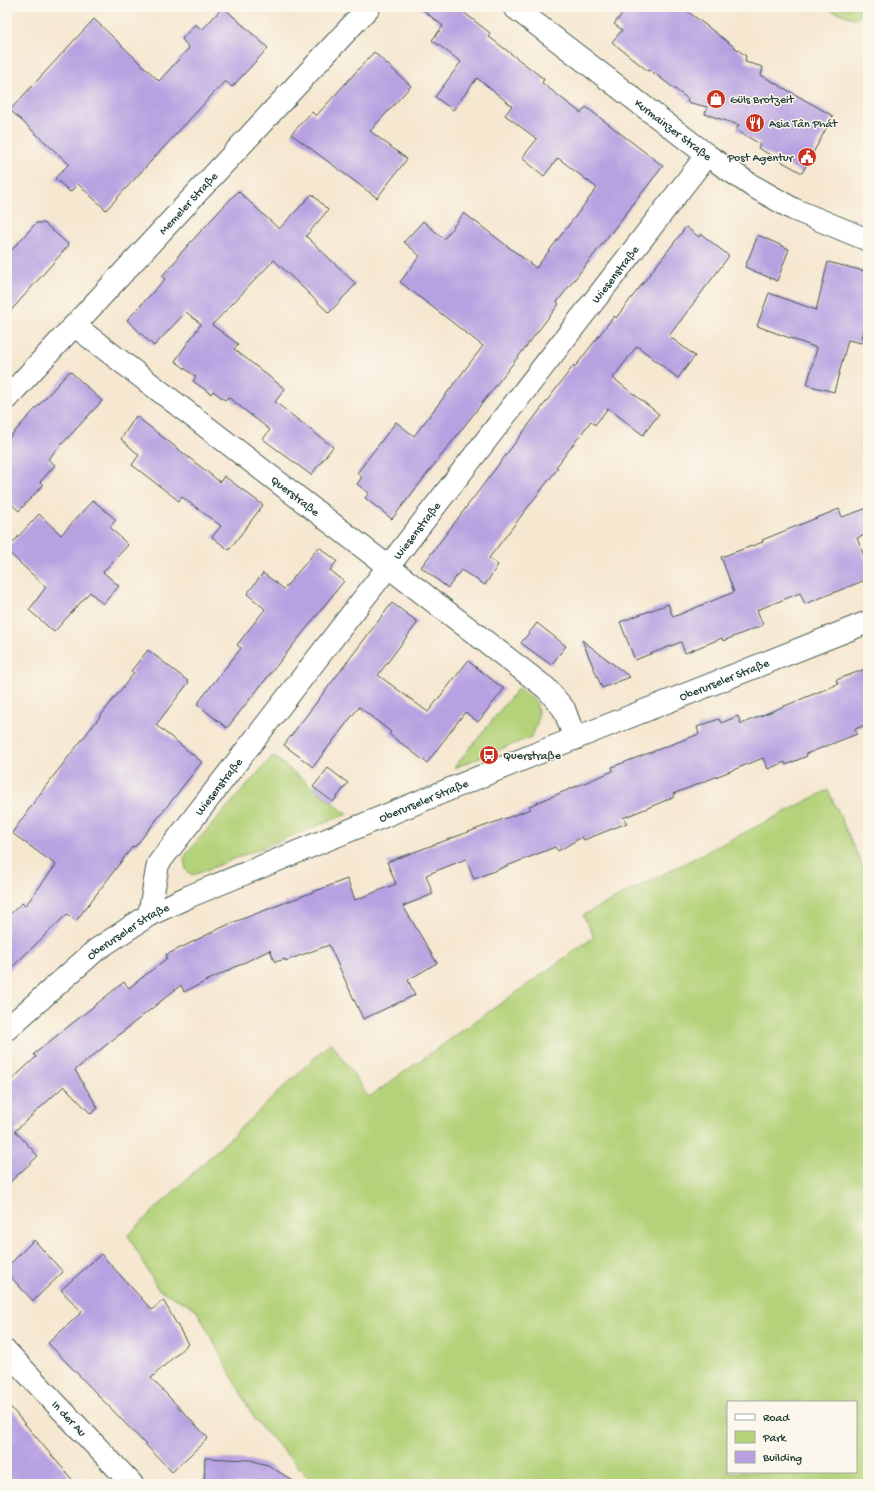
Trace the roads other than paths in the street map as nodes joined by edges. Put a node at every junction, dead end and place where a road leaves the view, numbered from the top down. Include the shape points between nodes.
1 (369, 7) edge
2 (514, 7) edge
3 (707, 155) junction
4 (868, 240) edge
5 (75, 326) junction
6 (7, 398) edge
7 (388, 566) junction
8 (868, 622) edge
9 (575, 739) junction
10 (149, 915) junction
11 (7, 1029) edge
12 (7, 1352) edge
13 (132, 1484) edge

1 - 5 street, Memeler Straße
2 - 3 street, Kurmainzer Straße
3 - 4 street, Kurmainzer Straße via 751,185 793,209
3 - 7 street, Wiesenstraße
5 - 6 street, Memeler Straße
5 - 7 street, Querstraße
7 - 9 street, Querstraße via 546,688 564,709
7 - 10 street, Wiesenstraße via 158,864
8 - 9 street, Oberurseler Straße
9 - 10 street, Oberurseler Straße
10 - 11 street, Oberurseler Straße via 96,950
12 - 13 street, In der Au

